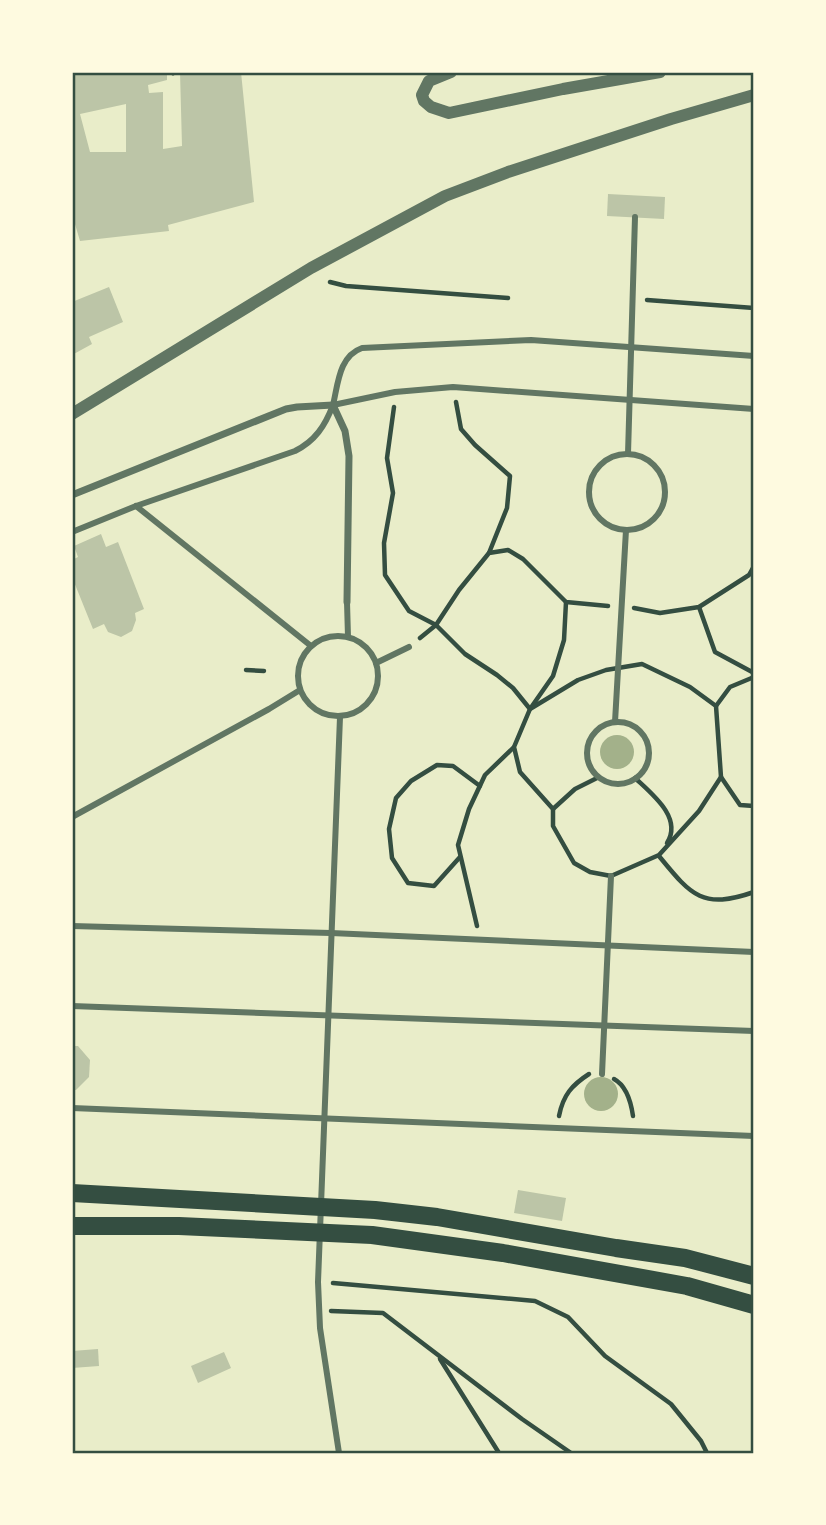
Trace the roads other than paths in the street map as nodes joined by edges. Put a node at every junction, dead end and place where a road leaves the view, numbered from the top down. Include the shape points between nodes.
1 (451, 72) edge
2 (660, 72) edge
3 (754, 95) edge
4 (635, 217) dead end
5 (631, 346) junction
6 (754, 356) edge
7 (629, 401) junction
8 (333, 405) junction
9 (754, 410) edge
10 (72, 414) edge
11 (628, 454) junction
12 (72, 495) edge
13 (136, 506) junction
14 (625, 530) junction
15 (72, 532) edge
16 (347, 602) joint
17 (348, 637) junction
18 (311, 646) junction
19 (409, 647) road end
20 (376, 663) junction
21 (300, 690) junction
22 (340, 717) junction
23 (615, 722) junction
24 (72, 817) edge
25 (611, 876) road end
26 (72, 926) edge
27 (331, 933) junction
28 (608, 946) junction
29 (754, 952) edge
30 (72, 1006) edge
31 (330, 1014) junction
32 (604, 1026) junction
33 (754, 1031) edge
34 (603, 1074) road end
35 (72, 1108) edge
36 (323, 1119) junction
37 (754, 1136) edge
38 (72, 1193) edge
39 (72, 1226) edge
40 (754, 1276) edge
41 (754, 1305) edge
42 (339, 1453) edge

1 - 2 street via 429,80 422,95 426,104 443,113
3 - 10 street via 508,172 429,204 311,268
4 - 5 street
5 - 6 street
5 - 7 street
5 - 8 street via 531,340 362,348 344,363
7 - 8 street via 453,387 395,392
7 - 9 street
7 - 11 street
8 - 12 street via 286,409
8 - 13 street via 320,432 306,446
8 - 16 street via 345,431 349,456
11 - 14 street via 605,460 591,479 589,491 590,503 604,522
11 - 14 street via 650,461 665,493 657,515
13 - 15 street
13 - 18 street
14 - 23 street
16 - 17 street
17 - 18 street via 322,639
17 - 20 street via 370,651
18 - 21 street via 302,659
19 - 20 street
20 - 22 street via 376,692 367,705
21 - 22 street via 309,705
21 - 24 street
22 - 27 street
23 - 23 street via 634,726 647,742 648,762 627,783 598,777 589,762 588,744 598,729
25 - 28 street
26 - 27 street
27 - 28 street
27 - 31 street
28 - 29 street
28 - 32 street
30 - 31 street
31 - 32 street
31 - 36 street
32 - 33 street
32 - 34 street
35 - 36 street
36 - 37 street
36 - 42 street via 319,1310
38 - 40 main road via 437,1217 685,1258
39 - 41 main road via 372,1235 687,1286

